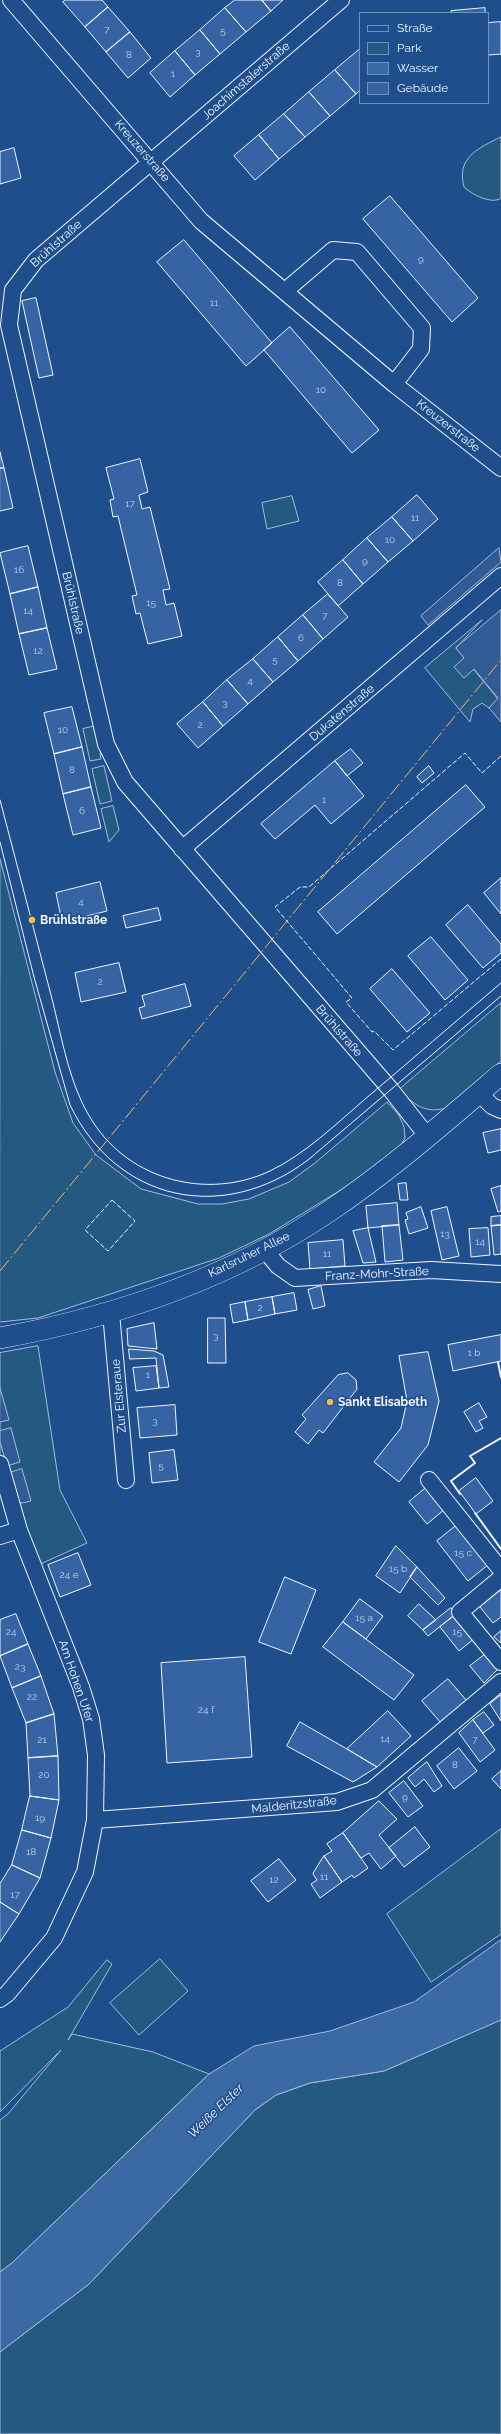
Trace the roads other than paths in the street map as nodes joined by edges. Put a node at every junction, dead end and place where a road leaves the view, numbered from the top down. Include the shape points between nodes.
1 (12, 0) edge
2 (341, 0) edge
3 (152, 162) junction
4 (285, 291) junction
5 (394, 384) junction
6 (501, 468) edge
7 (501, 576) edge
8 (182, 849) junction
9 (501, 1074) edge
10 (479, 1093) junction
11 (501, 1110) edge
12 (428, 1137) junction
13 (265, 1250) junction
14 (501, 1274) edge
15 (111, 1313) junction
16 (0, 1338) edge
17 (0, 1464) edge
18 (126, 1480) dead end
19 (428, 1480) dead end
20 (19, 1530) junction
21 (0, 1536) edge
22 (501, 1570) edge
23 (501, 1578) edge
24 (501, 1662) edge
25 (501, 1682) edge
26 (95, 1820) junction
27 (0, 1999) edge

1 - 3 street, Kreuzerstraße
2 - 3 street, Joachimstalerstraße
3 - 4 street, Kreuzerstraße via 201,221
3 - 8 street, Brühlstraße via 36,260 13,290 9,325 106,744 125,782
4 - 5 street, Kreuzerstraße
4 - 5 street via 333,250 357,252 422,328 421,349
5 - 6 street, Kreuzerstraße
7 - 8 street, Dukatenstraße
8 - 12 street, Brühlstraße via 391,1090
9 - 10 street, Karlsruher Allee
10 - 11 street via 492,1106
10 - 12 street, Karlsruher Allee
12 - 13 street, Karlsruher Allee via 328,1212
13 - 14 street, Franz-Mohr-Straße via 278,1266 295,1278 431,1270
13 - 15 street, Karlsruher Allee via 163,1295
15 - 16 street, Karlsruher Allee
15 - 18 street, Zur Elsteraue
17 - 20 street, Am Hohen Ufer
19 - 22 street
20 - 21 street
20 - 26 street, Am Hohen Ufer via 81,1687 91,1719 96,1755
23 - 24 street via 460,1612
25 - 26 street, Malderitzstraße via 372,1790 337,1802
26 - 27 street, Am Hohen Ufer via 86,1872 54,1938

